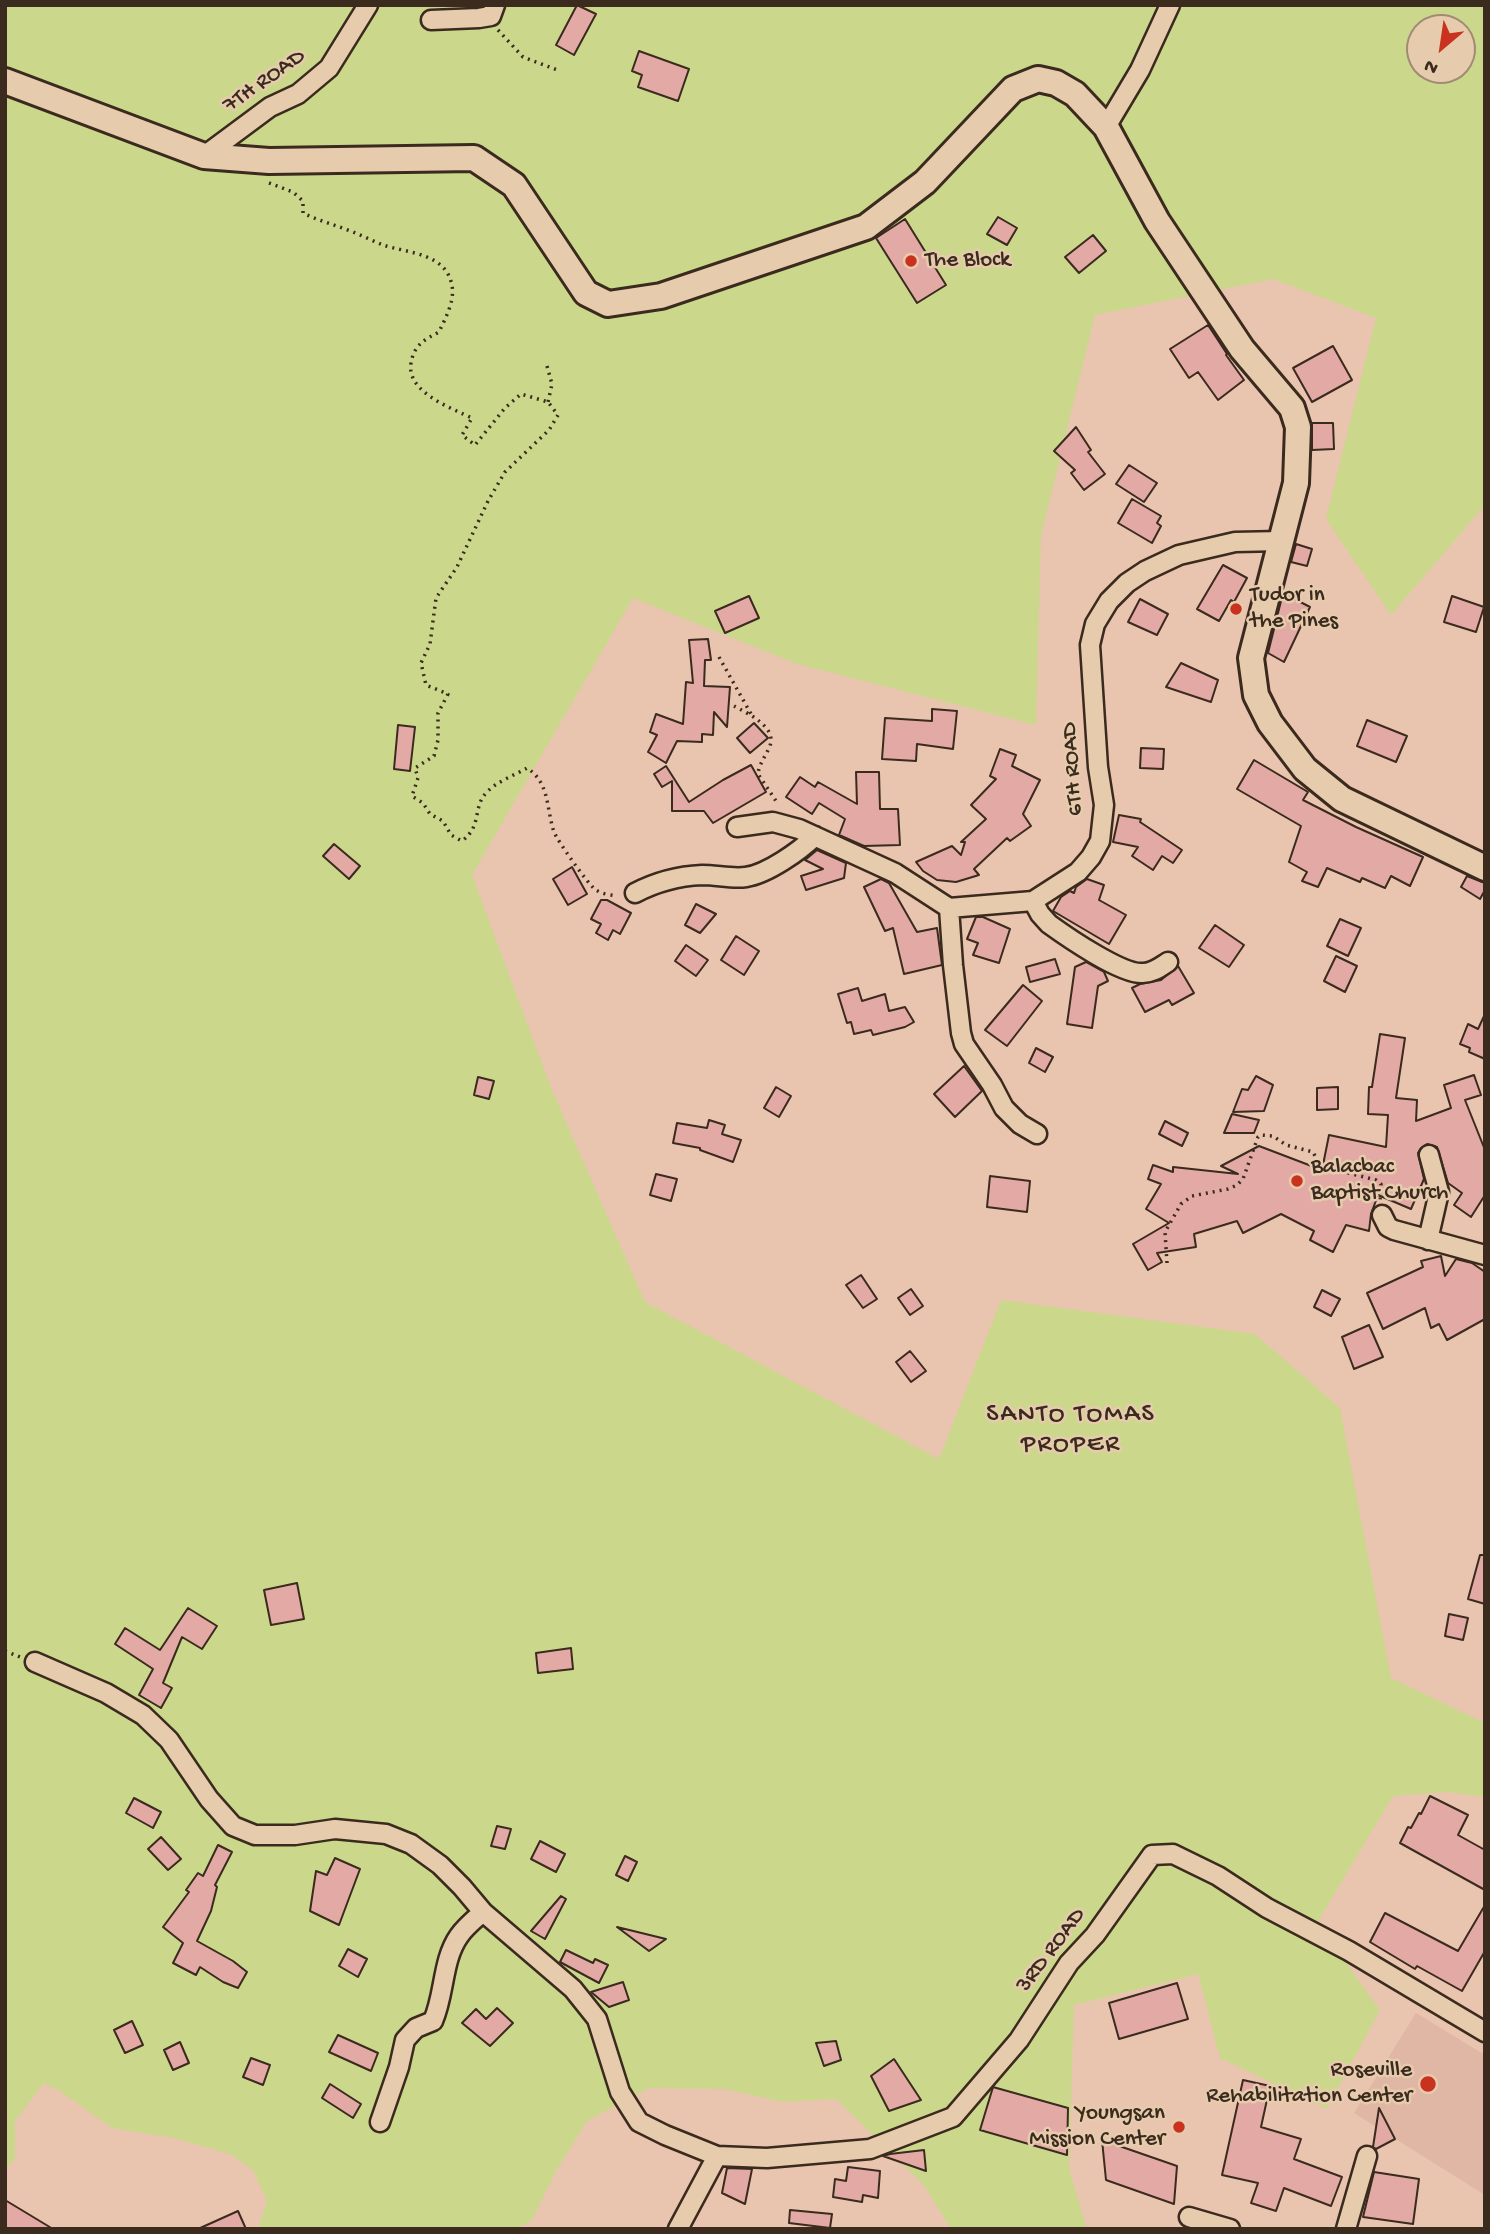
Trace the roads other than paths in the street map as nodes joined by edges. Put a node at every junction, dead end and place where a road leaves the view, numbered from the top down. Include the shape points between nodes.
1 (368, 5) edge
2 (1170, 5) edge
3 (493, 10) edge
4 (431, 20) dead end
5 (5, 80) edge
6 (1106, 127) junction
7 (204, 156) junction
8 (1281, 541) junction
9 (737, 827) dead end
10 (807, 833) junction
11 (1485, 869) edge
12 (635, 893) road end
13 (1033, 901) junction
14 (949, 908) junction
15 (1168, 962) dead end
16 (1037, 1134) dead end
17 (1429, 1155) dead end
18 (1382, 1215) road end
19 (1428, 1240) junction
20 (1485, 1255) edge
21 (36, 1662) dead end
22 (482, 1912) junction
23 (1485, 2032) edge
24 (380, 2122) dead end
25 (717, 2155) junction
26 (1367, 2156) dead end
27 (1189, 2217) dead end
28 (678, 2229) edge
29 (1230, 2229) edge
30 (1346, 2229) edge

1 - 7 street, 7TH ROAD via 329,68
2 - 6 street via 1140,70
3 - 4 street via 479,18
5 - 7 main road
6 - 7 main road via 1075,94 1038,79 1013,89 925,182 866,227 661,296 608,304 586,293 514,185 474,158 270,161
6 - 8 main road via 1157,221 1242,349 1292,408 1298,427 1296,483
8 - 11 main road via 1251,658 1256,695 1270,723 1306,769 1342,799
8 - 13 street, 6TH ROAD via 1235,542 1179,555 1126,583 1109,601 1095,624 1090,645 1104,805 1100,841 1077,872
9 - 10 street via 773,822
10 - 12 street via 804,847 762,872 656,882
10 - 14 street via 895,873
13 - 14 street, 6TH ROAD
13 - 15 street via 1049,924 1119,968 1144,973
14 - 16 street via 964,1044 1004,1108
17 - 19 street via 1439,1192
18 - 19 street via 1388,1227
19 - 20 street
21 - 22 street via 143,1715 169,1740 233,1826 255,1835 335,1829 386,1834 411,1844 440,1865
22 - 24 street via 458,1936 433,2021 416,2028 405,2040
22 - 25 street via 573,1989 597,2019 620,2092 639,2122
23 - 25 street, 3RD ROAD via 1218,1876 1173,1854 1152,1855 1069,1964 1019,2040 953,2117 870,2149 767,2158
25 - 28 street
26 - 30 street
27 - 29 street

